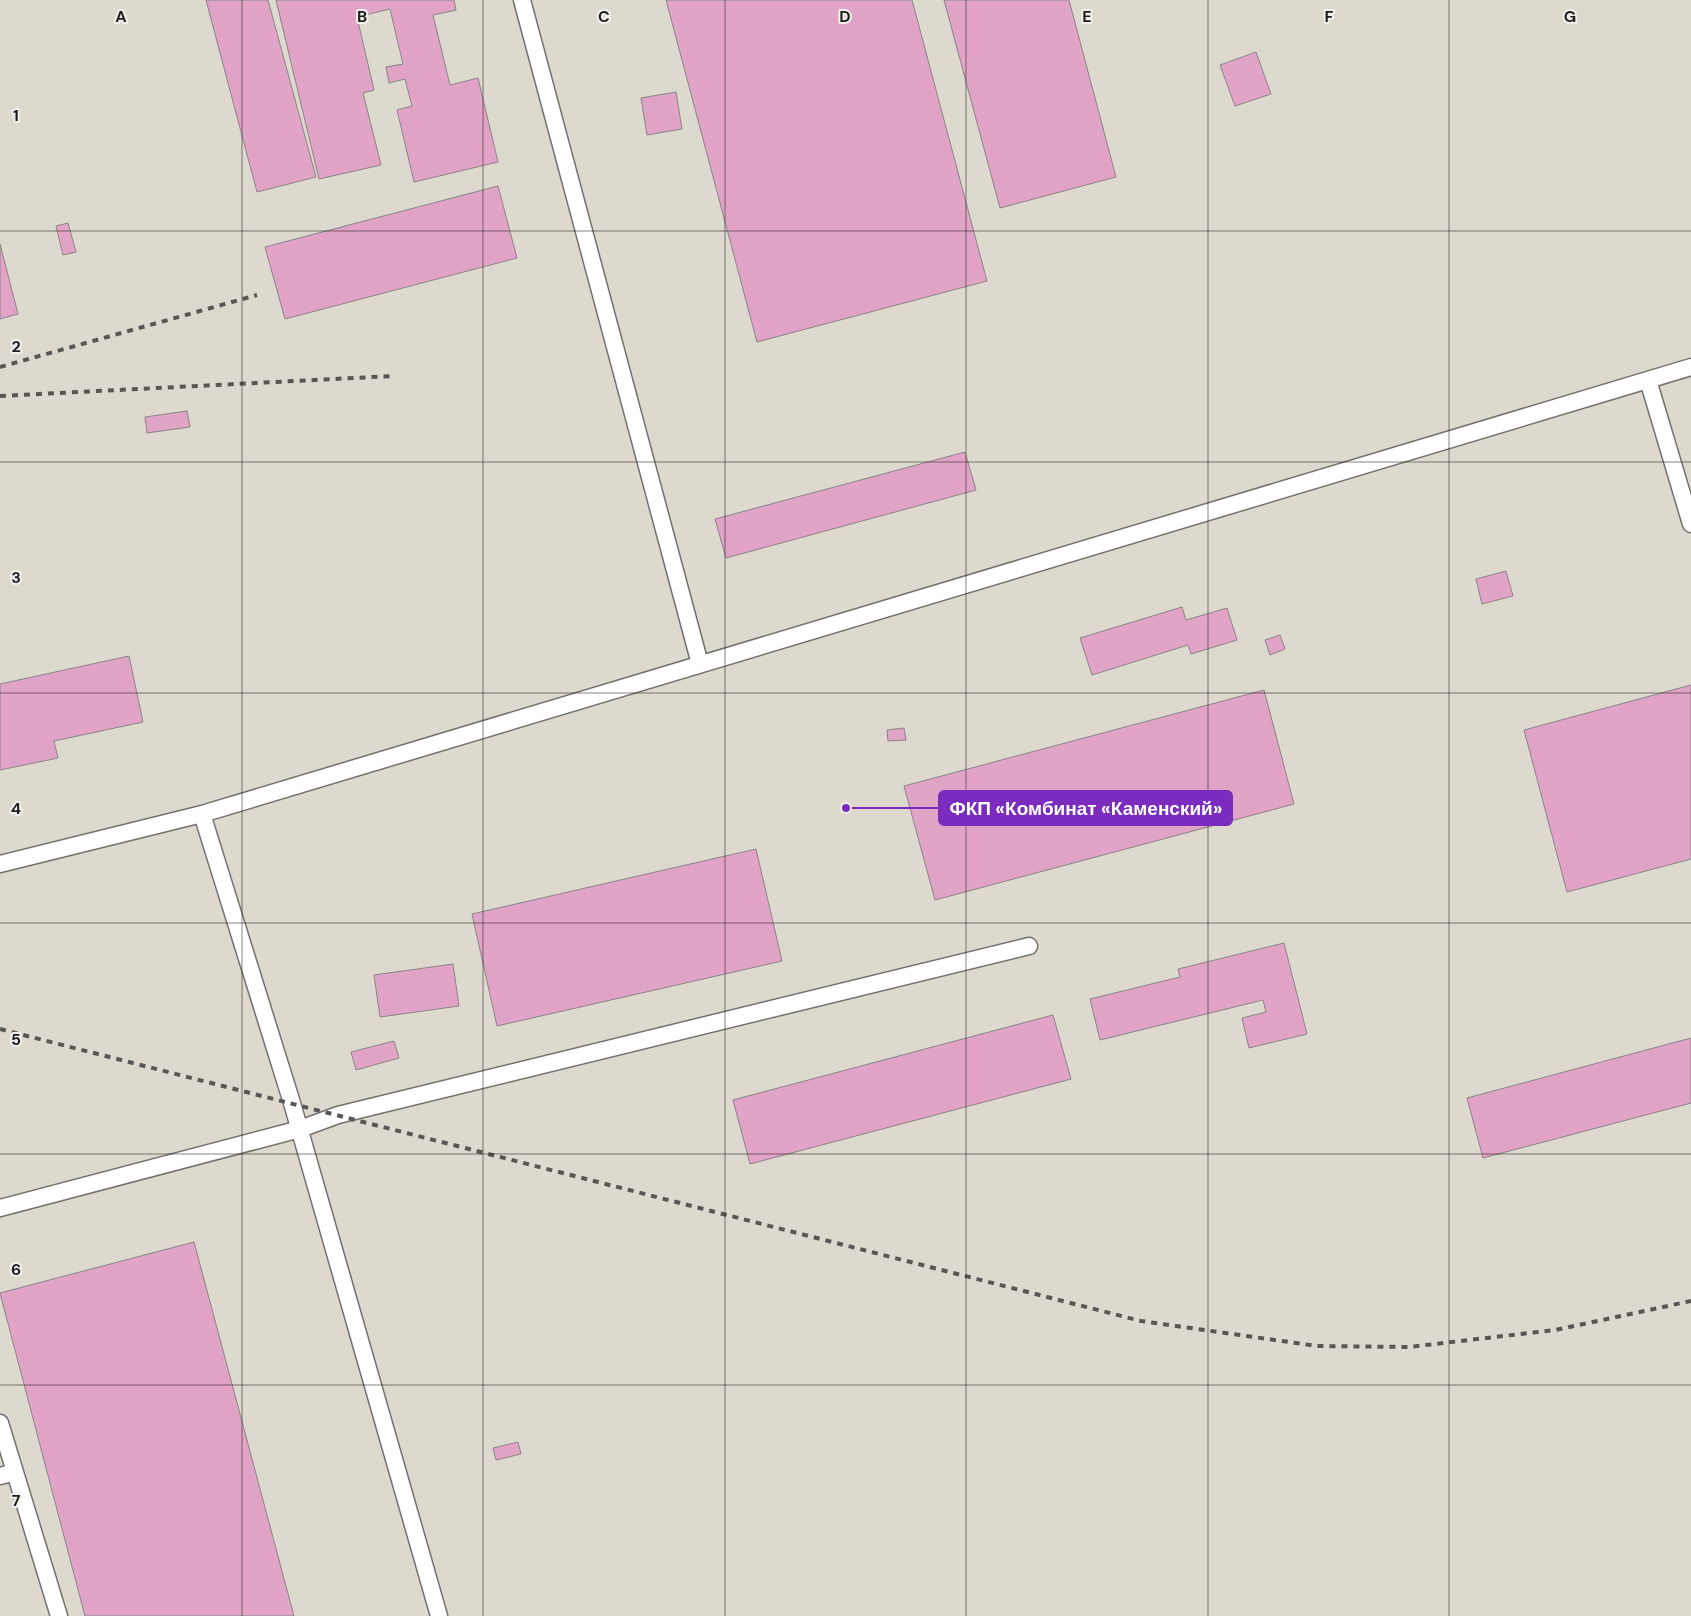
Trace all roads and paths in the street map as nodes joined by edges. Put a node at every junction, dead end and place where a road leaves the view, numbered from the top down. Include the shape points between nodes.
1 (522, 0) edge
2 (1691, 367) edge
3 (1648, 380) junction
4 (1691, 524) edge
5 (700, 664) junction
6 (202, 814) junction
7 (0, 864) edge
8 (1029, 946) dead end
9 (300, 1129) junction
10 (0, 1208) edge
11 (0, 1423) edge
12 (7, 1474) edge
13 (60, 1616) edge
14 (439, 1616) edge

1 - 5 lane
2 - 3 lane
3 - 4 lane
3 - 5 lane
5 - 6 lane
6 - 7 lane
6 - 9 lane
8 - 9 lane via 338,1115
9 - 10 lane
9 - 14 lane
11 - 12 lane
12 - 13 lane

